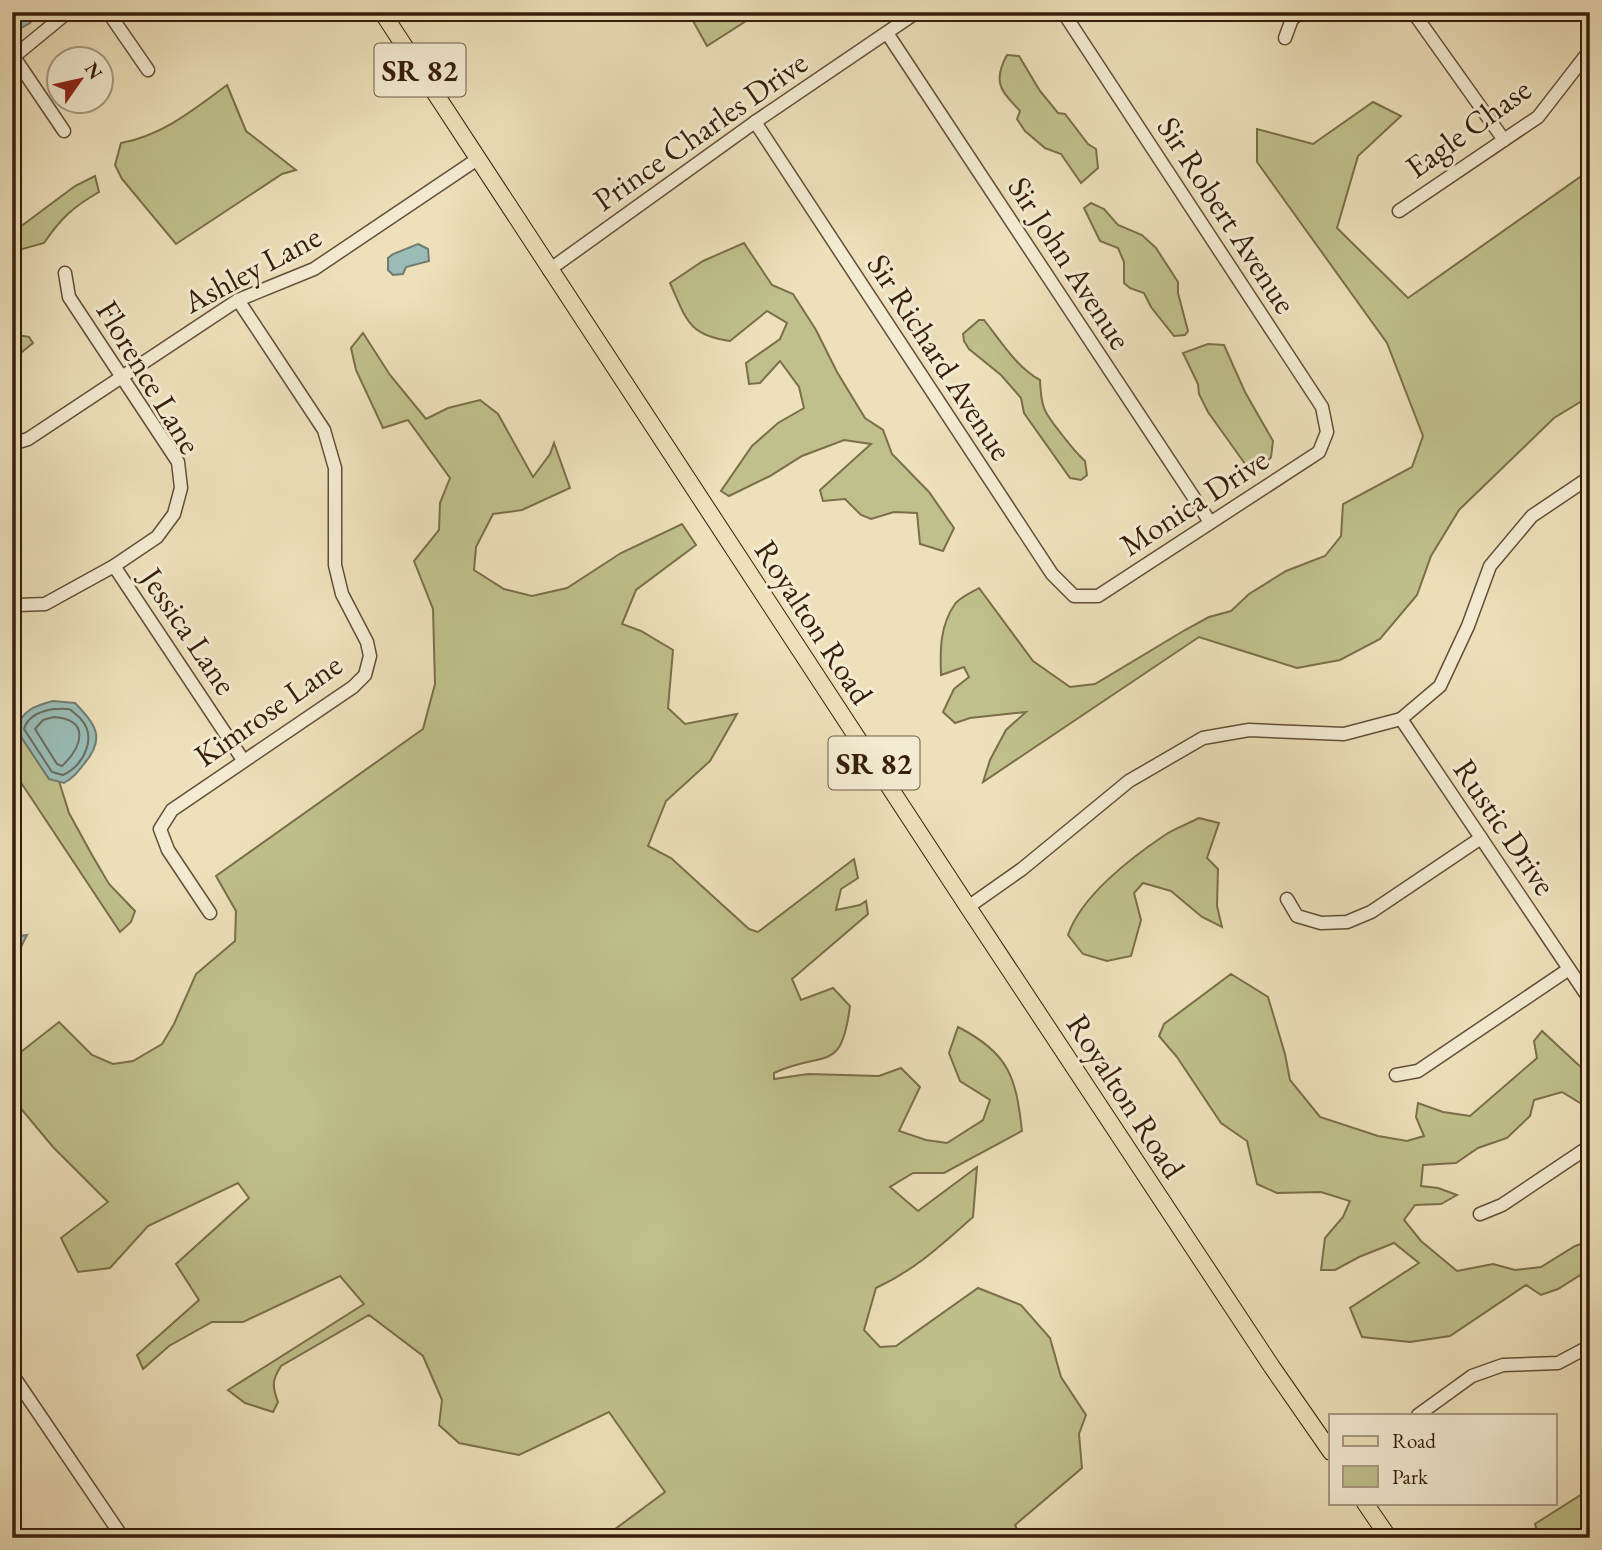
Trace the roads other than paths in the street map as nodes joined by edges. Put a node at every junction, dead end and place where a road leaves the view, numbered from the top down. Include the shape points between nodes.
1 (68, 12) edge
2 (108, 12) edge
3 (382, 12) edge
4 (917, 12) edge
5 (1063, 12) edge
6 (1301, 12) edge
7 (1413, 12) edge
8 (887, 33) junction
9 (1285, 38) dead end
10 (1590, 50) edge
11 (13, 57) edge
12 (148, 71) dead end
13 (755, 122) junction
14 (65, 131) dead end
15 (1504, 140) junction
16 (478, 158) junction
17 (1399, 211) dead end
18 (549, 270) junction
19 (65, 273) dead end
20 (238, 300) junction
21 (120, 376) junction
22 (12, 444) edge
23 (1318, 452) joint
24 (1590, 477) edge
25 (1210, 522) junction
26 (114, 566) junction
27 (1098, 596) joint
28 (12, 602) edge
29 (1401, 719) junction
30 (243, 760) junction
31 (1481, 838) junction
32 (1287, 899) dead end
33 (968, 907) junction
34 (210, 913) dead end
35 (1569, 969) junction
36 (1590, 1000) edge
37 (1396, 1075) dead end
38 (1590, 1146) edge
39 (1480, 1214) dead end
40 (1590, 1346) edge
41 (12, 1374) edge
42 (1419, 1414) edge
43 (1329, 1449) edge
44 (1366, 1504) edge
45 (123, 1538) edge
46 (1389, 1538) edge

1 - 11 street
2 - 12 street
3 - 16 main road, Royalton Road / SR 82
4 - 8 street, Prince Charles Drive
5 - 23 street, Sir Robert Avenue via 1322,407 1327,432
6 - 9 street via 1292,19
7 - 15 street
8 - 13 street, Prince Charles Drive
8 - 25 street, Sir John Avenue
10 - 15 street, Eagle Chase via 1538,117
11 - 14 street
13 - 18 street, Prince Charles Drive
13 - 27 street, Sir Richard Avenue via 1052,574 1074,596
15 - 17 street, Eagle Chase
16 - 18 main road, Royalton Road / SR 82
16 - 20 street, Ashley Lane via 314,269
18 - 33 main road, Royalton Road / SR 82
19 - 21 street, Florence Lane via 69,297
20 - 21 street, Ashley Lane
20 - 30 street, Kimrose Lane via 324,430 335,468 335,565 342,594 370,656 365,676 353,687
21 - 22 street, Ashley Lane via 28,439
21 - 26 street, Florence Lane via 178,461 181,488 174,514 157,537
23 - 25 street, Monica Drive
24 - 29 street via 1532,516 1490,566 1440,686
25 - 27 street, Monica Drive
26 - 28 street, Florence Lane via 46,604
26 - 30 street, Jessica Lane
29 - 31 street, Rustic Drive
29 - 33 street via 1344,734 1249,730 1203,738 1129,781
30 - 34 street, Kimrose Lane via 172,810 160,828 168,850
31 - 32 street via 1371,912 1347,922 1321,923 1297,916
31 - 35 street, Rustic Drive
33 - 43 main road, Royalton Road / SR 82
35 - 36 street, Rustic Drive
35 - 37 street via 1418,1071
38 - 39 street via 1502,1205
40 - 42 street via 1558,1363 1503,1365 1472,1376
41 - 45 street
44 - 46 main road

